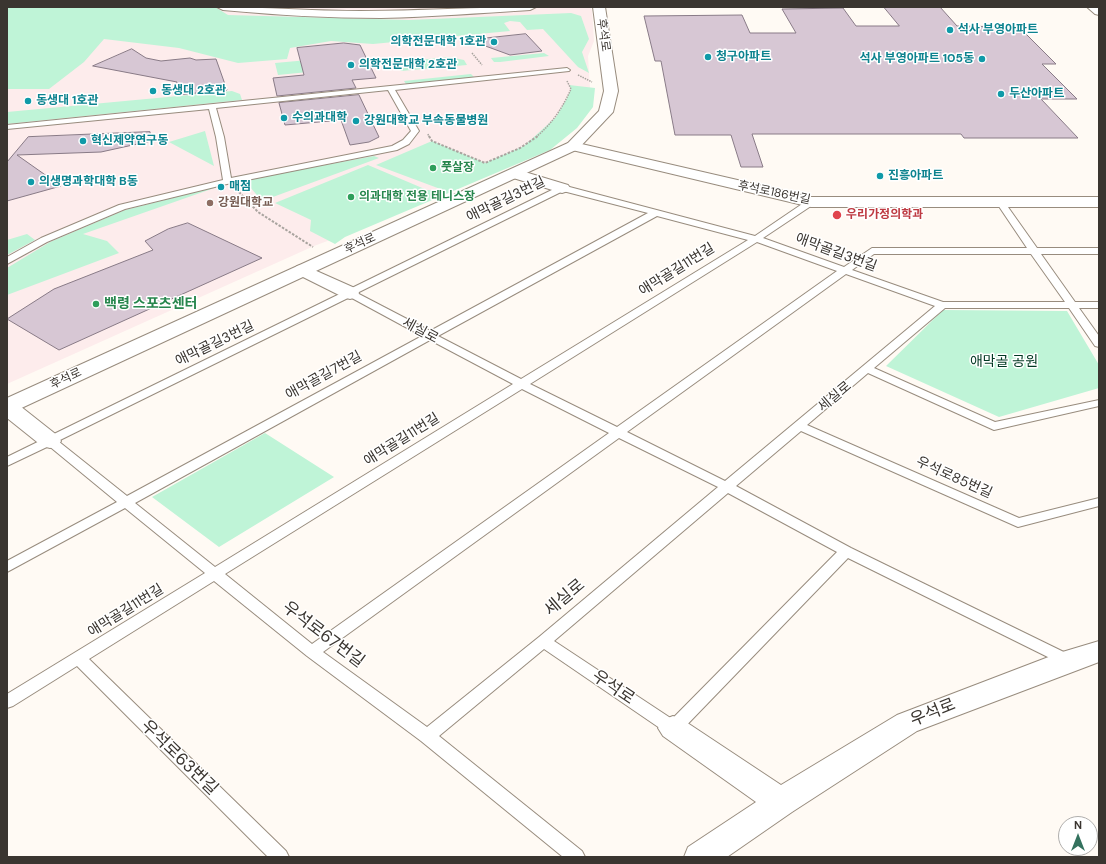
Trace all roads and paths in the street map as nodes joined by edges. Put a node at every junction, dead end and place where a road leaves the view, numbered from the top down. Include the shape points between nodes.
1 (223, 7) edge
2 (530, 7) edge
3 (599, 7) edge
4 (1093, 7) edge
5 (1099, 12) edge
6 (472, 53) dead end
7 (484, 69) dead end
8 (567, 70) joint
9 (566, 80) dead end
10 (390, 87) junction
11 (612, 91) junction
12 (212, 106) junction
13 (7, 128) edge
14 (425, 128) dead end
15 (573, 146) junction
16 (515, 174) junction
17 (227, 180) junction
18 (562, 188) junction
19 (811, 202) junction
20 (1000, 202) junction
21 (1099, 202) edge
22 (655, 213) junction
23 (756, 238) junction
24 (315, 249) dead end
25 (1033, 251) junction
26 (1099, 251) edge
27 (7, 261) edge
28 (303, 270) junction
29 (844, 271) junction
30 (350, 294) junction
31 (942, 305) junction
32 (1071, 305) junction
33 (1099, 305) edge
34 (429, 335) junction
35 (1099, 344) edge
36 (868, 369) junction
37 (521, 384) junction
38 (1099, 403) edge
39 (7, 407) edge
40 (800, 426) junction
41 (620, 433) junction
42 (50, 441) junction
43 (7, 462) edge
44 (726, 487) junction
45 (1099, 502) edge
46 (125, 503) junction
47 (846, 551) junction
48 (7, 567) edge
49 (214, 574) junction
50 (544, 641) junction
51 (1099, 651) edge
52 (312, 652) junction
53 (78, 658) junction
54 (1069, 661) junction
55 (7, 702) edge
56 (672, 728) junction
57 (427, 736) junction
58 (781, 802) junction
59 (280, 857) edge
60 (576, 857) edge
61 (700, 857) edge

1 - 2 street via 323,14 406,14
3 - 11 street, 후석로
4 - 5 street
6 - 7 path
8 - 10 lane
8 - 11 path
9 - 14 path via 571,89 556,117 524,146 485,163 432,141
10 - 12 lane
10 - 17 lane via 414,131 406,142 394,148 369,154
11 - 15 street, 후석로 via 606,112
12 - 13 lane
12 - 17 lane
15 - 16 street, 후석로
15 - 19 street, 후석로186번길
16 - 18 street
16 - 28 street, 후석로
17 - 24 path via 258,212
17 - 27 lane via 122,207 44,240
18 - 22 lane, 애막골길3번길
18 - 30 lane, 애막골길3번길
19 - 20 street, 후석로186번길
19 - 23 lane, 애막골길11번길
20 - 21 street, 후석로186번길
20 - 25 lane
22 - 23 lane, 애막골길3번길
22 - 34 lane, 애막골길7번길
23 - 29 lane, 애막골길3번길
23 - 37 lane, 애막골길11번길
25 - 26 lane
25 - 29 lane via 872,251
25 - 32 lane
28 - 30 street
28 - 39 street, 후석로
29 - 31 lane, 애막골길3번길
29 - 41 lane
30 - 34 lane, 세실로
30 - 42 lane, 애막골길3번길
31 - 32 lane, 애막골길3번길
31 - 36 lane, 세실로
32 - 33 lane, 애막골길3번길
32 - 35 lane
34 - 37 lane, 세실로
34 - 46 lane, 애막골길7번길
36 - 38 lane via 994,426
36 - 40 lane, 세실로
37 - 41 lane, 세실로
37 - 49 lane, 애막골길11번길
39 - 42 street
40 - 44 lane, 세실로
40 - 45 lane, 우석로85번길 via 1018,523
41 - 44 lane, 세실로
41 - 52 lane
42 - 43 lane, 애막골길3번길
42 - 46 lane, 우석로67번길
44 - 47 lane, 세실로
44 - 50 lane, 세실로
46 - 48 lane, 애막골길7번길
46 - 49 lane, 우석로67번길
47 - 54 lane, 세실로
47 - 56 lane
49 - 52 lane, 우석로67번길
49 - 53 lane, 애막골길11번길
50 - 56 lane, 우석로
50 - 57 lane, 세실로
51 - 54 street, 우석로
52 - 57 lane, 우석로67번길
53 - 55 lane, 애막골길11번길
53 - 59 lane, 우석로63번길
54 - 58 street, 우석로 via 907,723
56 - 58 street, 우석로
57 - 60 lane, 우석로67번길
58 - 61 street, 우석로

